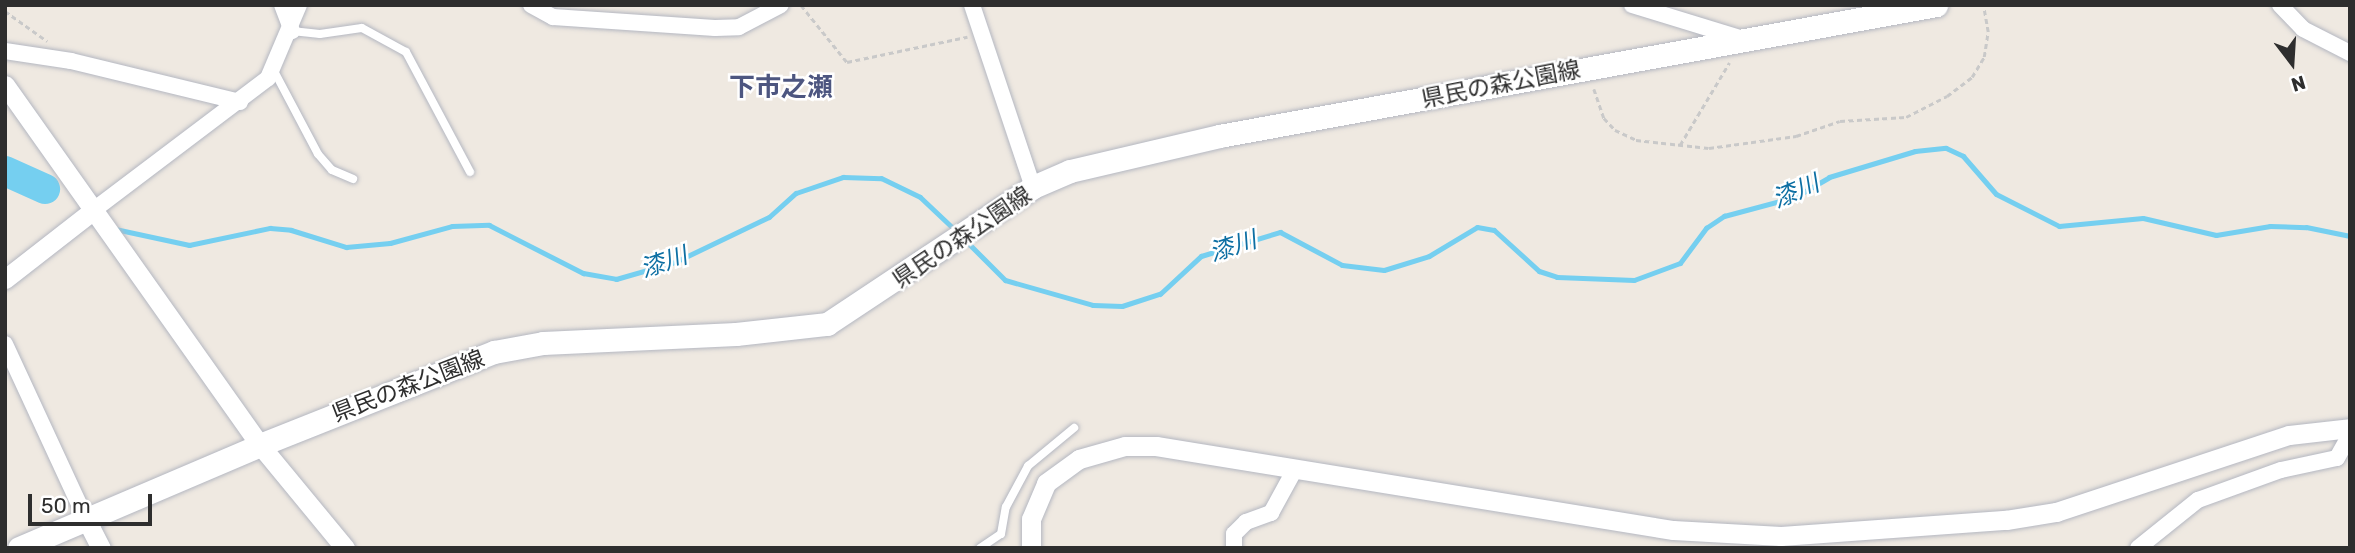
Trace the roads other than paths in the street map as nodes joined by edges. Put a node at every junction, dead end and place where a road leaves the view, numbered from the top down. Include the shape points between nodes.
1 (282, 5) edge
2 (299, 5) edge
3 (531, 5) edge
4 (780, 5) edge
5 (972, 5) edge
6 (1632, 5) edge
7 (1936, 5) edge
8 (2280, 5) edge
9 (292, 31) junction
10 (1744, 39) junction
11 (5, 51) edge
12 (2350, 53) edge
13 (273, 69) junction
14 (5, 85) edge
15 (240, 102) junction
16 (470, 172) dead end
17 (353, 179) dead end
18 (1033, 187) junction
19 (91, 212) junction
20 (5, 279) edge
21 (5, 344) edge
22 (1074, 428) dead end
23 (2350, 428) edge
24 (2350, 435) edge
25 (260, 445) junction
26 (1294, 471) junction
27 (86, 519) junction
28 (19, 548) edge
29 (101, 548) edge
30 (345, 548) edge
31 (980, 548) edge
32 (1031, 548) edge
33 (1234, 548) edge
34 (2138, 548) edge

1 - 9 street
2 - 9 street
3 - 4 street via 553,17 715,28 739,27
5 - 18 street
6 - 10 street
7 - 10 main road, 県民の森公園線
8 - 12 street via 2303,29
9 - 13 street
9 - 16 lane via 320,34 362,28 406,52
10 - 18 main road, 県民の森公園線 via 1219,136 1070,171
11 - 15 street via 71,61
13 - 15 street
13 - 17 lane via 318,154 332,170
14 - 19 street
15 - 19 street
18 - 25 main road, 県民の森公園線 via 827,324 736,334 543,342 494,352
19 - 20 street
19 - 25 street
21 - 27 street
22 - 31 lane via 1028,466 1006,507 1001,534
23 - 26 street via 2289,435 2056,512 2006,520 1781,536 1673,530
24 - 34 street via 2336,458 2281,470 2198,500
25 - 27 main road, 県民の森公園線
25 - 30 street
26 - 32 street via 1156,446 1100,449 1046,483 1031,519
26 - 33 street via 1271,513 1246,522 1234,534
27 - 28 main road, 県民の森公園線
27 - 29 street

